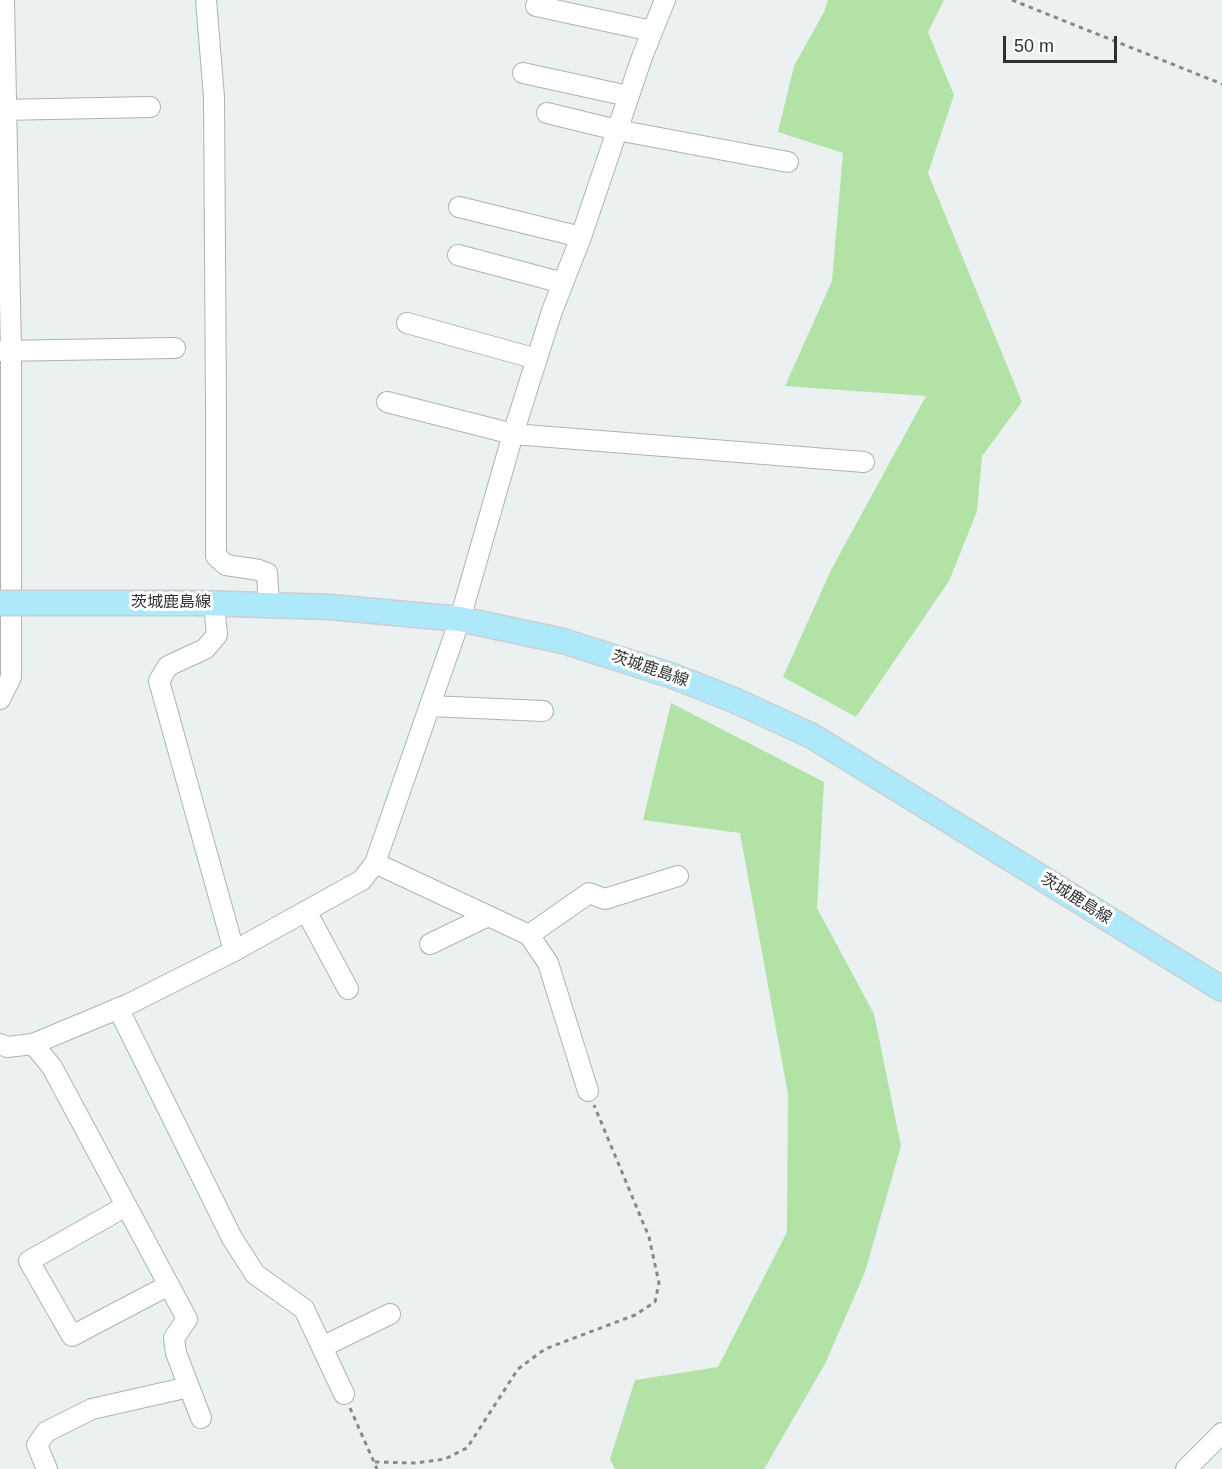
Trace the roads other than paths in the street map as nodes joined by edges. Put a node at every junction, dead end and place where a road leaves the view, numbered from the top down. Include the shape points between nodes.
1 (4, 0) edge
2 (206, 0) edge
3 (664, 0) edge
4 (536, 6) dead end
5 (652, 31) junction
6 (523, 73) dead end
7 (628, 96) junction
8 (150, 107) dead end
9 (3, 110) edge
10 (547, 113) dead end
11 (617, 129) junction
12 (788, 162) dead end
13 (459, 207) dead end
14 (581, 237) junction
15 (458, 255) dead end
16 (563, 283) junction
17 (407, 323) dead end
18 (175, 348) dead end
19 (5, 351) edge
20 (537, 360) junction
21 (387, 402) dead end
22 (513, 434) junction
23 (864, 462) dead end
24 (5, 601) edge
25 (206, 603) junction
26 (269, 605) junction
27 (460, 619) junction
28 (0, 699) edge
29 (430, 706) junction
30 (543, 711) dead end
31 (375, 863) junction
32 (678, 876) dead end
33 (306, 911) junction
34 (488, 916) junction
35 (529, 935) junction
36 (430, 944) dead end
37 (234, 951) junction
38 (348, 989) dead end
39 (1222, 989) edge
40 (118, 1008) junction
41 (0, 1044) edge
42 (33, 1044) junction
43 (588, 1091) road end
44 (126, 1206) junction
45 (169, 1285) junction
46 (390, 1314) dead end
47 (322, 1347) junction
48 (189, 1387) junction
49 (344, 1394) road end
50 (201, 1418) dead end
51 (1222, 1433) edge
52 (47, 1469) edge
53 (1186, 1469) edge

1 - 9 street
2 - 26 street via 214,97 216,556 226,566 267,573
3 - 5 street
4 - 5 street
5 - 7 street
6 - 7 street
7 - 11 street
8 - 9 street
9 - 19 street
10 - 11 street
11 - 12 street
11 - 14 street
13 - 14 street
14 - 16 street
15 - 16 street
16 - 20 street
17 - 20 street
18 - 19 street
19 - 24 street
20 - 22 street
21 - 22 street
22 - 23 street
22 - 27 street
24 - 25 main road, 茨城鹿島線, bridge
24 - 28 street via 11,677
25 - 26 main road, 茨城鹿島線
25 - 37 street via 217,635 205,649 168,666 159,681
26 - 27 main road, 茨城鹿島線
27 - 29 street
27 - 39 main road, 茨城鹿島線 via 563,641 622,659 785,722
29 - 30 street
29 - 31 street
31 - 33 street via 362,880
31 - 34 street
32 - 35 street via 605,899 589,893
33 - 37 street
33 - 38 street
34 - 35 street
34 - 36 street
35 - 43 street via 548,963
37 - 40 street
40 - 42 street
40 - 47 street via 232,1238 255,1274 304,1309
41 - 42 street
42 - 44 street via 52,1067
44 - 45 street
44 - 45 street via 29,1261 72,1336
45 - 48 street via 187,1319 174,1338
46 - 47 street
47 - 49 street
48 - 50 street
48 - 52 street via 92,1409 46,1432 37,1445
51 - 53 street

